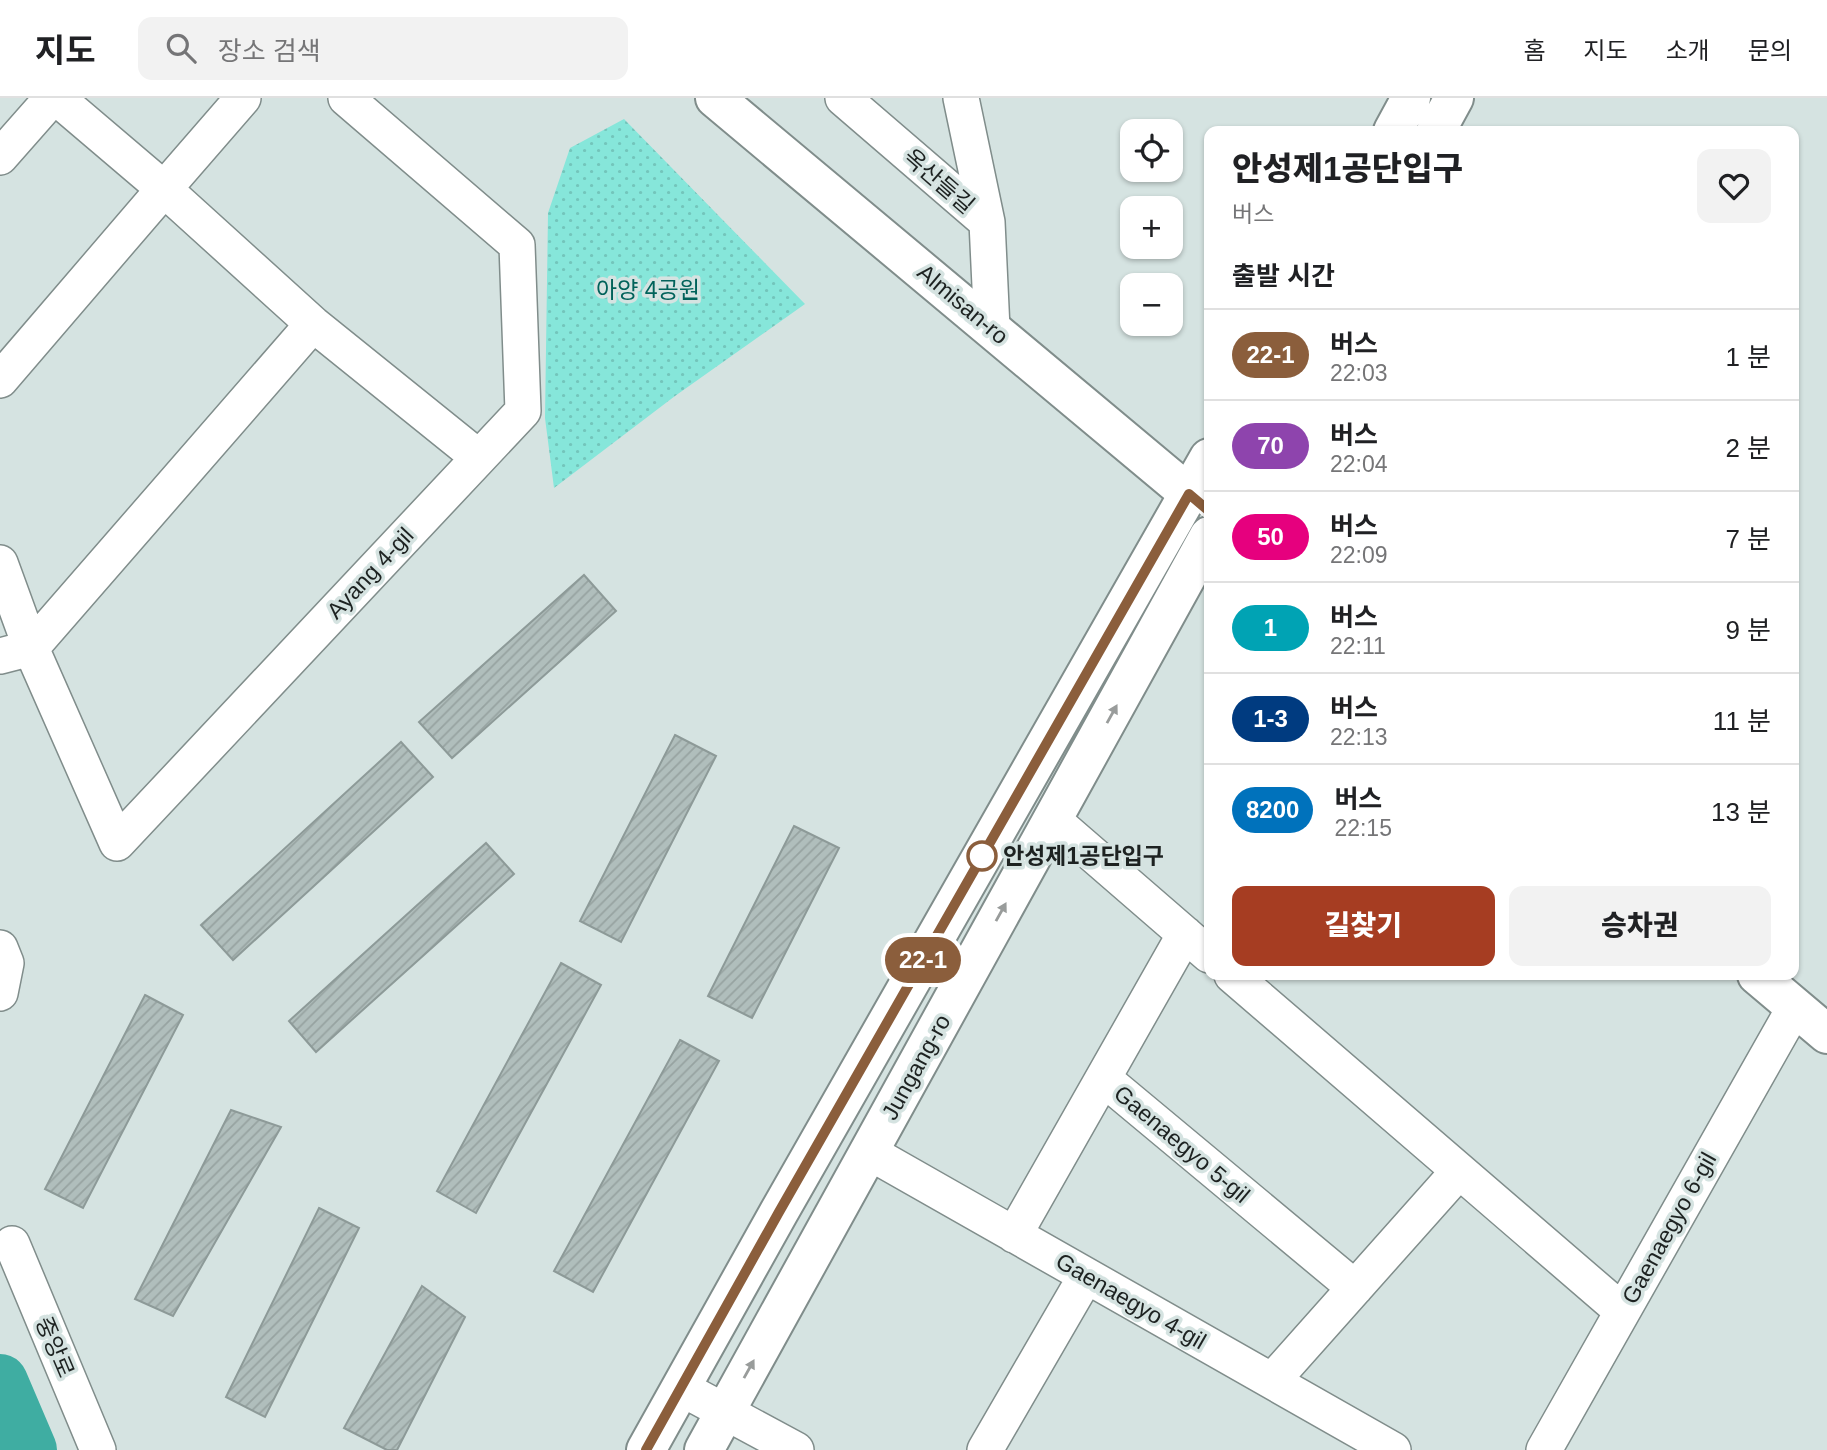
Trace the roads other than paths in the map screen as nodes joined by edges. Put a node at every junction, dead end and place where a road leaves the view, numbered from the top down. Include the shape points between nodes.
1 (52, 98) edge
2 (57, 98) edge
3 (243, 98) edge
4 (346, 98) edge
5 (715, 98) edge
6 (843, 98) edge
7 (961, 98) edge
8 (1411, 98) edge
9 (1454, 98) edge
10 (1396, 126) edge
11 (1439, 126) edge
12 (0, 157) edge
13 (163, 189) junction
14 (987, 222) junction
15 (313, 324) junction
16 (992, 328) junction
17 (0, 380) edge
18 (478, 457) junction
19 (1204, 480) edge
20 (1199, 502) edge
21 (1204, 545) edge
22 (0, 563) edge
23 (15, 652) edge
24 (1052, 819) junction
25 (1197, 945) edge
26 (0, 948) edge
27 (1238, 980) edge
28 (1763, 980) edge
29 (0, 993) edge
30 (1795, 1007) junction
31 (1827, 1034) edge
32 (1104, 1079) junction
33 (869, 1152) junction
34 (1459, 1171) junction
35 (1014, 1235) junction
36 (12, 1244) dead end
37 (1086, 1276) junction
38 (1355, 1288) junction
39 (1622, 1311) junction
40 (1272, 1381) junction
41 (681, 1388) junction
42 (725, 1412) junction
43 (98, 1450) edge
44 (646, 1450) edge
45 (704, 1450) edge
46 (796, 1450) edge
47 (985, 1450) edge
48 (1393, 1450) edge
49 (1544, 1450) edge

1 - 12 street
2 - 13 street
3 - 13 street
4 - 18 street, Ayang 4-gil via 517,245 523,411
5 - 16 main road, Almisan-ro
6 - 14 street, 옥산들길
7 - 14 street
8 - 10 main road
9 - 11 main road
13 - 15 street
13 - 17 street
14 - 16 street, 옥산들길
15 - 18 street
15 - 23 street
16 - 20 main road, Almisan-ro
18 - 23 street, Ayang 4-gil via 117,843
19 - 20 main road, Jungang-ro
20 - 41 main road, Jungang-ro via 779,1212
24 -> 21 main road, Jungang-ro
22 - 23 street
24 - 25 street, Gaenaegyo 5-gil
33 -> 24 main road, Jungang-ro
25 - 32 street, Gaenaegyo 5-gil
26 - 29 street via 6,963
27 - 34 street
28 - 30 main road
30 - 31 main road
30 - 39 street, Gaenaegyo 6-gil
32 - 35 street
32 - 38 street, Gaenaegyo 5-gil
33 - 35 street, Gaenaegyo 4-gil
42 -> 33 main road, Jungang-ro
34 - 38 street
34 - 39 street
35 - 37 street, Gaenaegyo 4-gil
36 - 43 street, 중앙로
37 - 40 street, Gaenaegyo 4-gil
37 - 47 street
38 - 40 street
39 - 49 street, Gaenaegyo 6-gil
40 - 48 street, Gaenaegyo 4-gil
41 - 42 street
41 - 44 main road, Jungang-ro
42 - 45 main road, Jungang-ro
42 - 46 street

